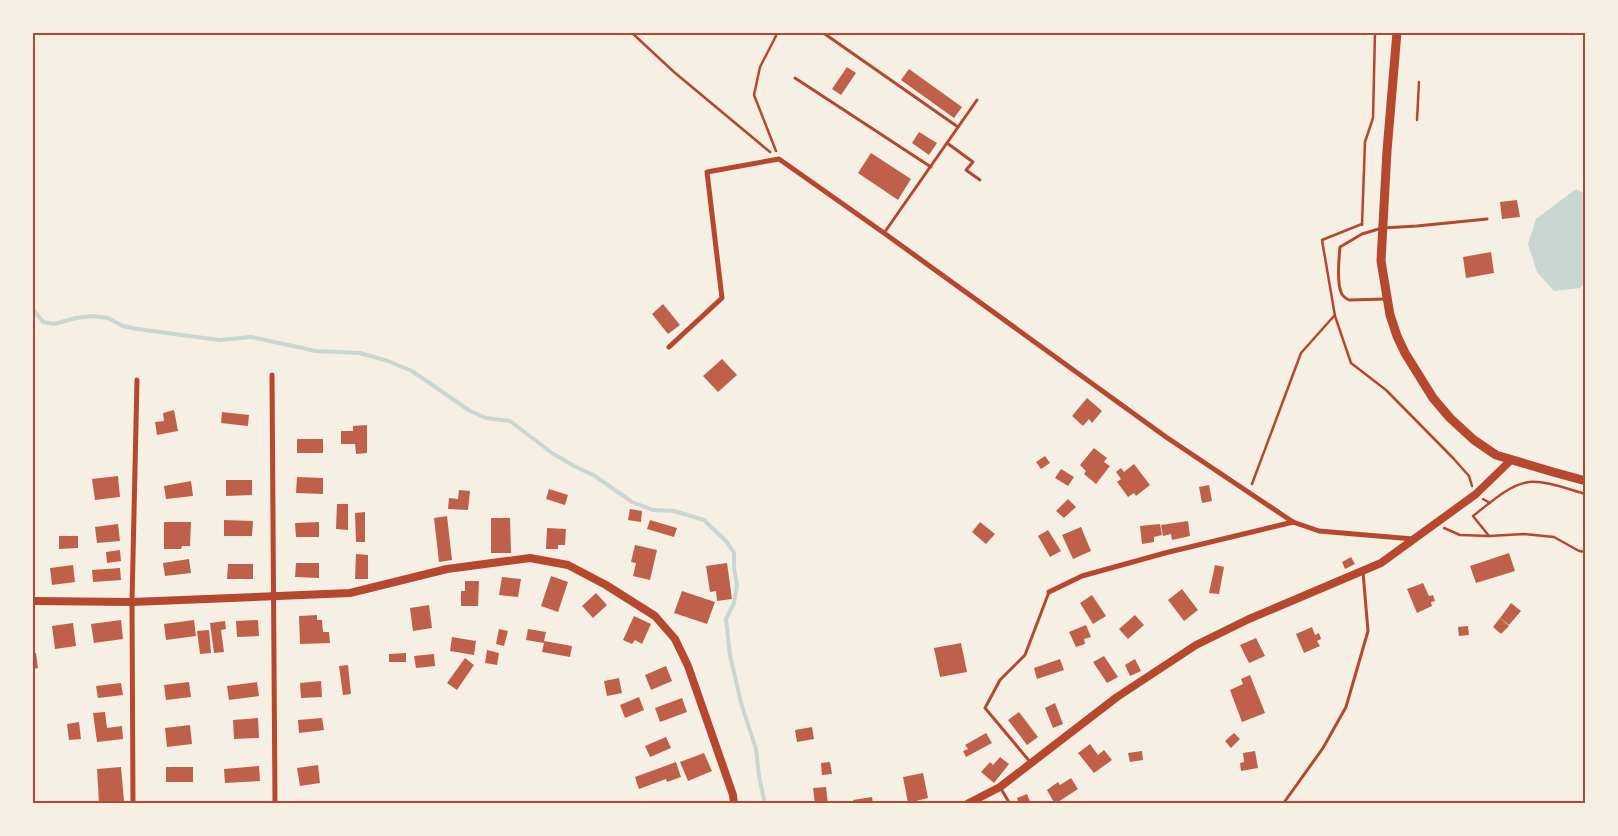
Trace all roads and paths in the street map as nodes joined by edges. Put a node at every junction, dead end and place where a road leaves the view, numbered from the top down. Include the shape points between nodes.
1 (631, 32) edge
2 (778, 32) edge
3 (822, 32) edge
4 (1375, 32) edge
5 (1397, 32) edge
6 (795, 78) dead end
7 (1419, 82) dead end
8 (977, 100) dead end
9 (1417, 120) dead end
10 (958, 128) junction
11 (947, 143) junction
12 (779, 159) junction
13 (931, 167) junction
14 (980, 180) dead end
15 (1488, 219) dead end
16 (1362, 224) junction
17 (1382, 228) junction
18 (884, 233) junction
19 (1355, 238) junction
20 (1387, 299) junction
21 (1335, 316) junction
22 (669, 346) dead end
23 (272, 375) dead end
24 (138, 380) dead end
25 (1511, 460) junction
26 (1586, 481) edge
27 (1249, 492) junction
28 (1476, 494) junction
29 (1586, 494) edge
30 (1490, 503) junction
31 (1293, 522) junction
32 (1435, 524) junction
33 (1489, 536) junction
34 (1414, 539) junction
35 (1586, 552) edge
36 (1363, 572) junction
37 (1050, 592) joint
38 (273, 596) junction
39 (32, 601) edge
40 (132, 602) junction
41 (1032, 763) junction
42 (1000, 787) junction
43 (133, 804) edge
44 (275, 804) edge
45 (734, 804) edge
46 (967, 804) edge
47 (1010, 804) edge
48 (1283, 804) edge

1 - 12 path
2 - 12 path via 760,67 754,95
3 - 10 lane
4 - 16 path via 1373,118 1364,142
5 - 17 main road
6 - 13 lane
7 - 9 path
8 - 10 lane
10 - 11 lane
11 - 13 lane
11 - 14 lane via 973,162 966,170
12 - 18 street
12 - 22 street via 707,172 722,298
13 - 18 lane
15 - 17 lane
16 - 19 path
16 - 21 path via 1322,240
17 - 19 lane
17 - 20 main road via 1381,261
18 - 27 street via 1166,437
19 - 20 lane via 1340,247 1340,292 1349,300
20 - 25 main road via 1397,336 1433,398 1474,440 1496,455
21 - 27 path via 1301,354
21 - 28 path via 1351,363 1386,390 1453,458 1469,476
23 - 38 street
24 - 40 street
25 - 26 main road
25 - 28 street
27 - 31 street
28 - 30 path
28 - 32 street
29 - 30 path via 1528,482
30 - 33 path via 1473,516
31 - 34 street via 1319,531
31 - 37 street via 1082,576
32 - 33 path via 1460,535
32 - 34 street
33 - 35 path via 1524,534 1554,537
34 - 36 street
36 - 41 street via 1249,619 1196,645 1117,697
36 - 48 lane via 1368,631 1346,706 1322,748
37 - 41 lane via 1025,655 1000,680 985,708
38 - 40 street
38 - 44 street
38 - 45 street via 350,593 447,569 530,558 568,565 655,616 676,639
39 - 40 street
40 - 43 street
41 - 42 street
42 - 46 street
42 - 47 lane

